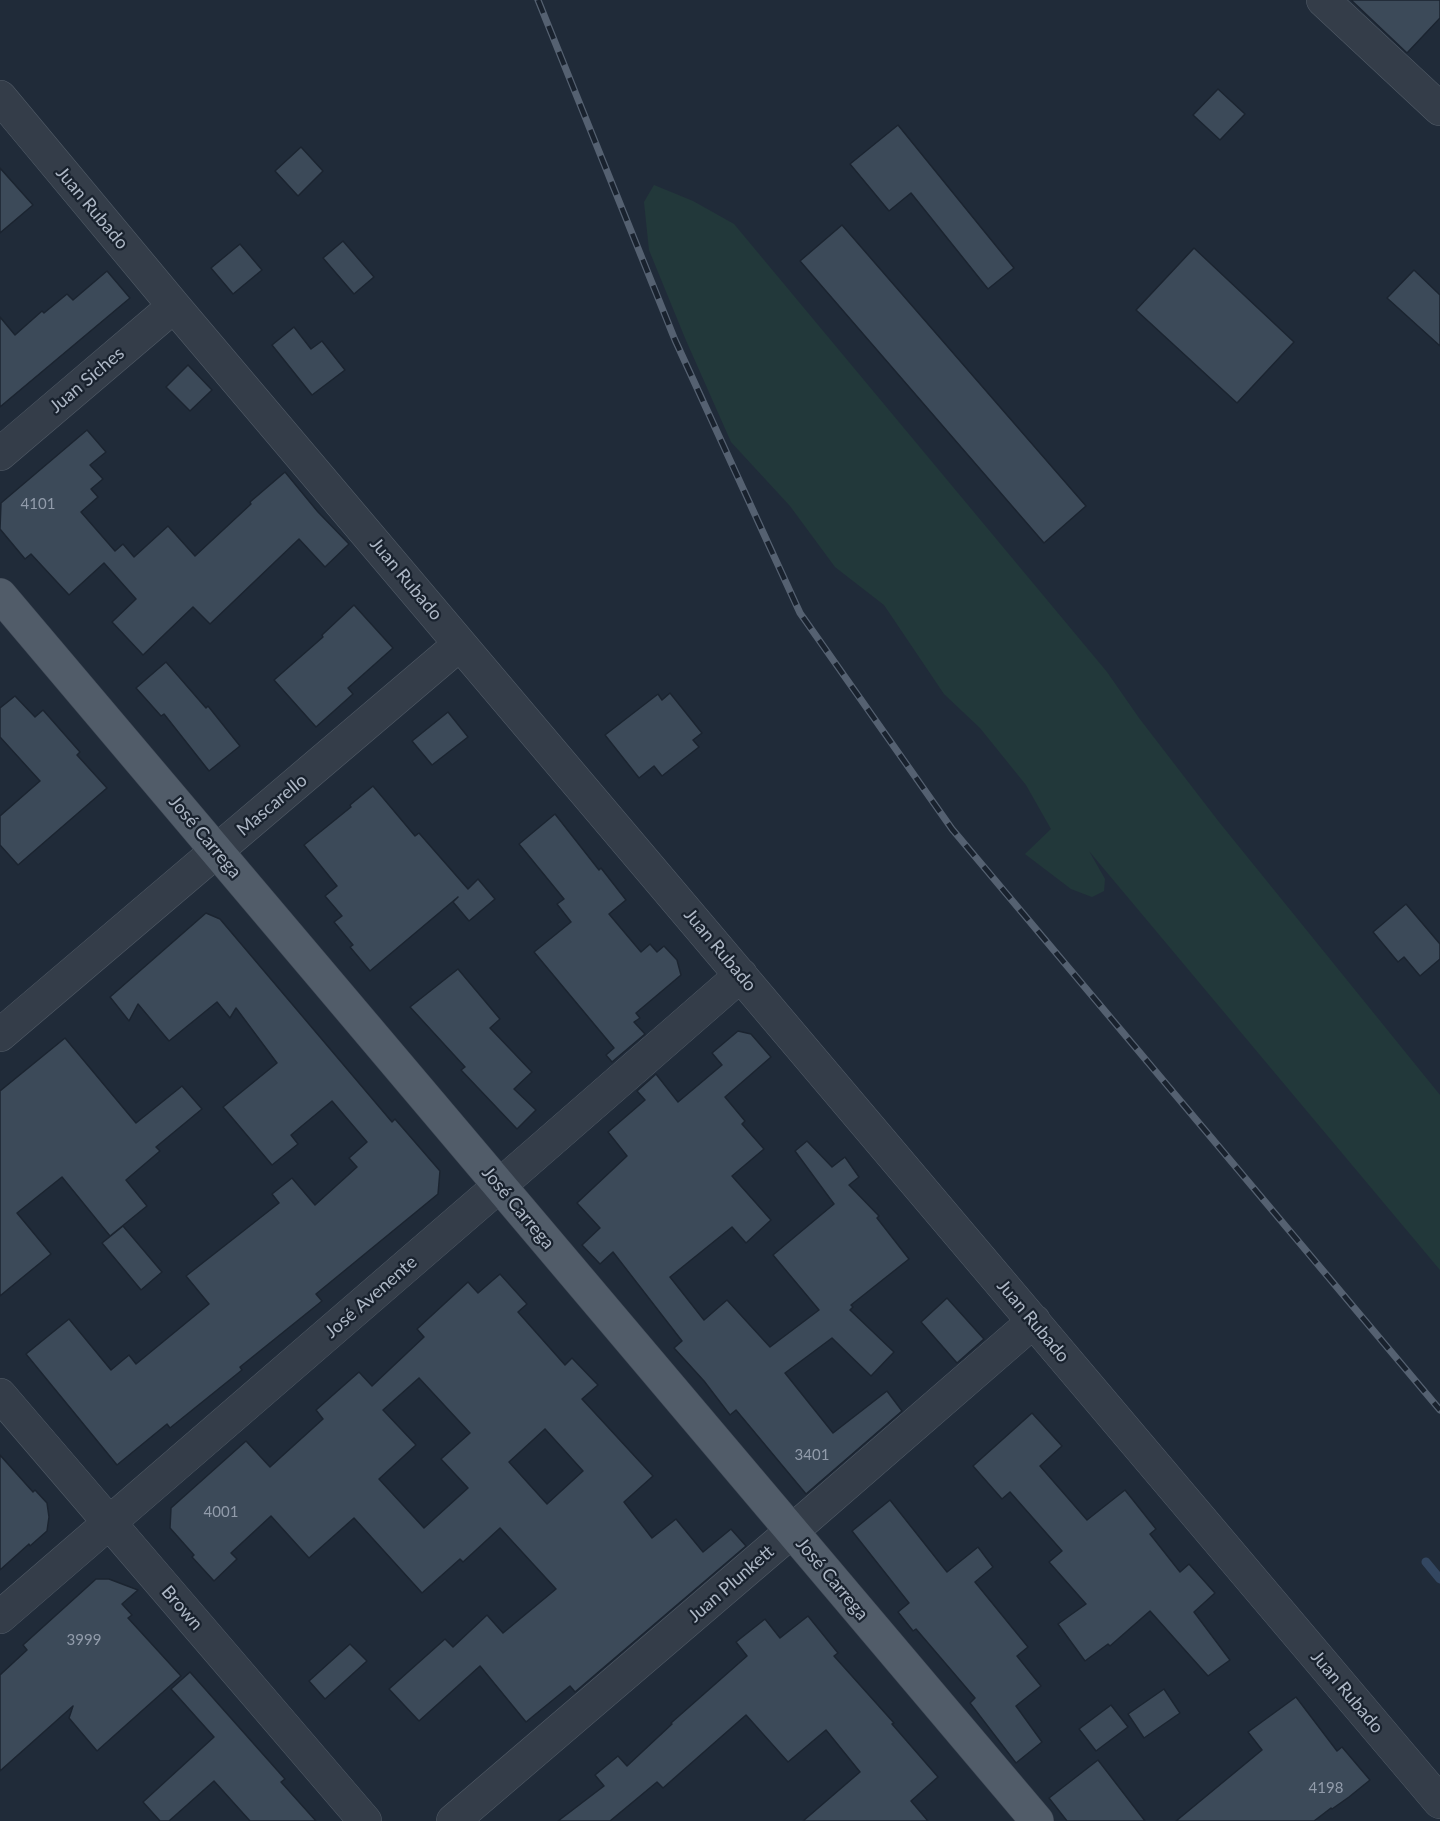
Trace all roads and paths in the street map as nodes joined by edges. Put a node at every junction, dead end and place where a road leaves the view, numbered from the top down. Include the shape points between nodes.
1 (1323, 0) edge
2 (0, 97) edge
3 (1440, 110) edge
4 (174, 306) junction
5 (0, 454) edge
6 (0, 595) edge
7 (460, 644) junction
8 (217, 851) junction
9 (741, 975) junction
10 (0, 1035) edge
11 (499, 1186) junction
12 (1034, 1321) junction
13 (0, 1395) edge
14 (109, 1523) junction
15 (792, 1531) junction
16 (0, 1617) edge
17 (1440, 1802) edge
18 (365, 1821) edge
19 (453, 1821) edge
20 (1037, 1821) edge

1 - 3 street
2 - 4 street, Juan Rubado
4 - 5 street, Juan Siches
4 - 7 street, Juan Rubado
6 - 8 main road, José Carrega
7 - 8 street, Mascarello
7 - 9 street, Juan Rubado
8 - 10 street, Mascarello
8 - 11 main road, José Carrega
9 - 11 street, José Avenente
9 - 12 street, Juan Rubado
11 - 14 street, José Avenente
11 - 15 main road, José Carrega
12 - 15 street, Juan Plunkett
12 - 17 street, Juan Rubado
13 - 14 street, Brown
14 - 16 street, José Avenente
14 - 18 street, Brown
15 - 19 street, Juan Plunkett
15 - 20 main road, José Carrega

